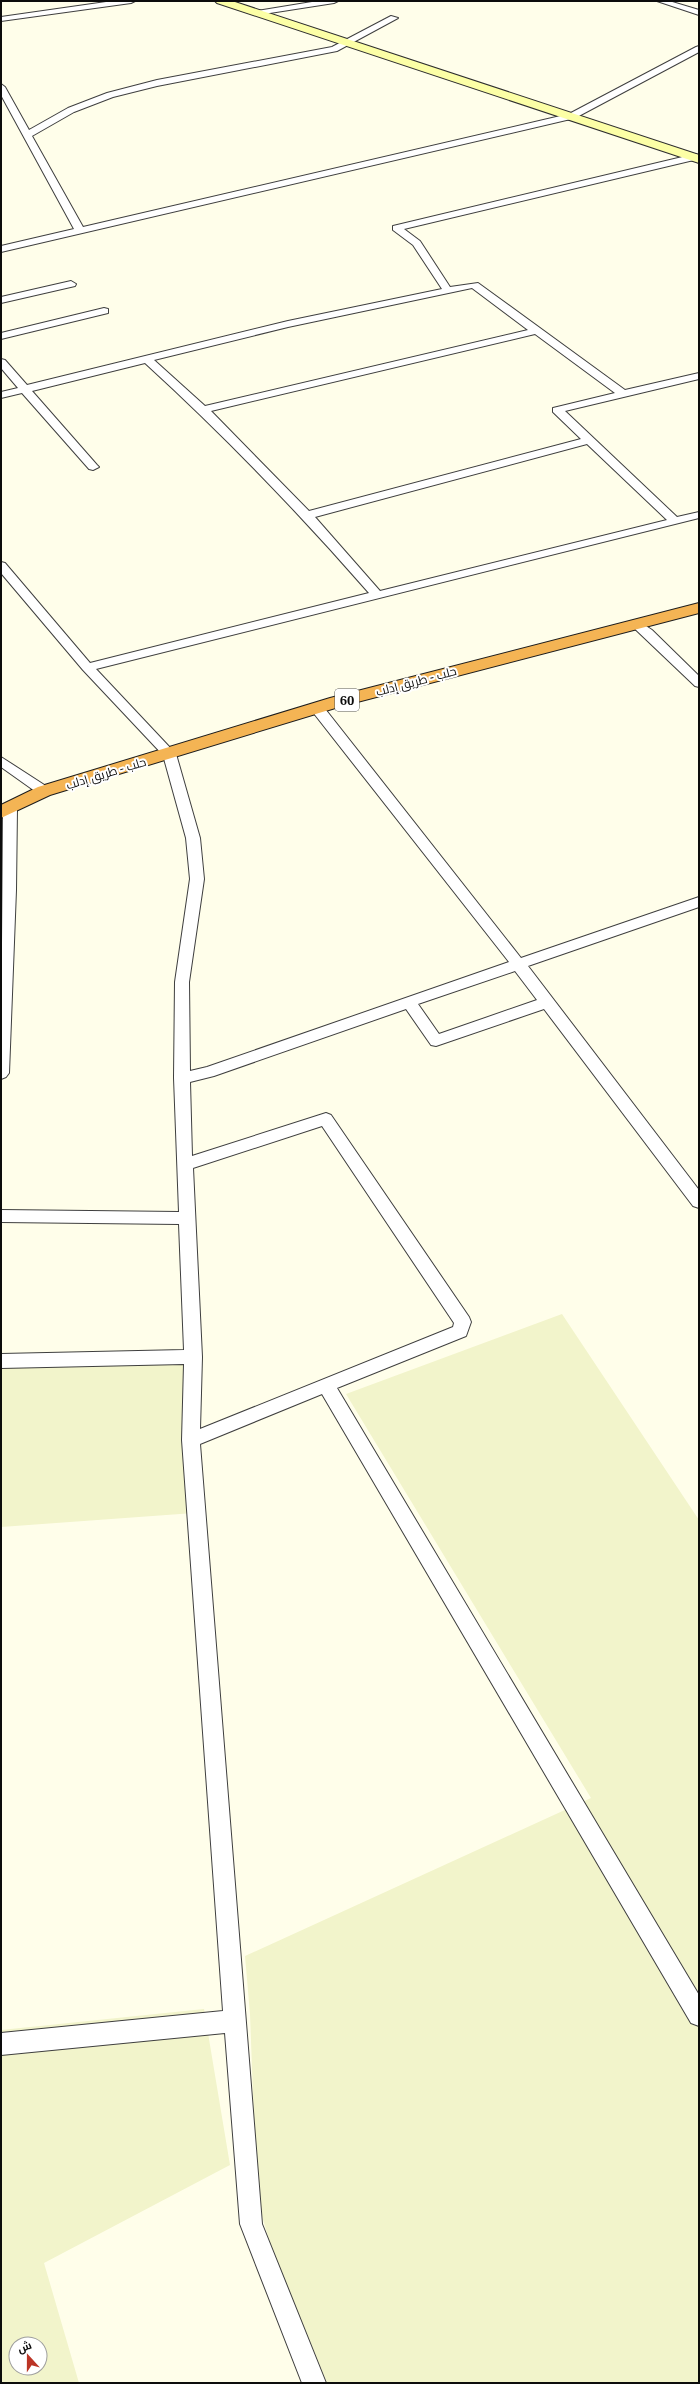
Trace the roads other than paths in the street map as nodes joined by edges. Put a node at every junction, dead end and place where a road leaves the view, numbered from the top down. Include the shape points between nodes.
1 (131, 1) edge
2 (221, 1) edge
3 (334, 1) edge
4 (661, 1) edge
5 (299, 3) edge
6 (257, 13) junction
7 (699, 13) edge
8 (394, 18) dead end
9 (1, 19) edge
10 (346, 43) junction
11 (699, 49) edge
12 (1, 88) edge
13 (572, 116) junction
14 (28, 135) junction
15 (697, 158) edge
16 (80, 231) junction
17 (1, 249) edge
18 (71, 284) dead end
19 (448, 291) junction
20 (1, 300) edge
21 (104, 311) dead end
22 (536, 331) junction
23 (1, 336) edge
24 (147, 359) junction
25 (1, 362) edge
26 (699, 376) edge
27 (25, 389) junction
28 (623, 394) junction
29 (1, 395) edge
30 (203, 410) junction
31 (589, 440) junction
32 (93, 468) dead end
33 (307, 515) junction
34 (699, 515) edge
35 (674, 520) junction
36 (1, 566) edge
37 (377, 595) junction
38 (699, 608) edge
39 (637, 624) junction
40 (87, 667) junction
41 (699, 683) edge
42 (317, 708) junction
43 (169, 754) junction
44 (1, 761) edge
45 (44, 791) junction
46 (5, 810) edge
47 (699, 902) edge
48 (518, 964) junction
49 (2, 999) edge
50 (409, 1002) junction
51 (547, 1002) junction
52 (1, 1073) edge
53 (182, 1078) junction
54 (184, 1165) junction
55 (699, 1202) edge
56 (1, 1216) edge
57 (186, 1218) junction
58 (193, 1357) junction
59 (1, 1361) edge
60 (326, 1385) junction
61 (191, 1440) junction
62 (699, 2015) edge
63 (235, 2021) junction
64 (1, 2044) edge
65 (314, 2383) edge

1 - 9 street via 31,11
2 - 6 street
3 - 5 street
4 - 7 street
5 - 6 street
6 - 10 street
8 - 10 street
10 - 13 street
10 - 14 street via 334,49 157,83 110,95 71,110
11 - 13 street
12 - 14 street
13 - 15 street
13 - 16 street
14 - 16 street
15 - 19 street via 396,228 417,243
16 - 17 street
18 - 20 street
19 - 22 street via 474,285
19 - 24 street via 288,324
21 - 23 street
22 - 28 street
22 - 30 street
24 - 27 street
24 - 30 street
25 - 27 street
26 - 28 street
27 - 29 street
27 - 32 street
28 - 31 street via 557,410
30 - 33 street
31 - 33 street
31 - 35 street
33 - 37 street
34 - 35 street
35 - 37 street
36 - 40 street
37 - 40 street
38 - 39 highway, حلب - طريق إدلب / 60
39 - 41 street
39 - 42 highway, حلب - طريق إدلب / 60
40 - 43 street
42 - 43 highway, حلب - طريق إدلب / 60
42 - 48 street
43 - 45 highway, حلب - طريق إدلب / 60
43 - 53 street via 193,838 196,879 182,982
44 - 45 street
45 - 46 highway, حلب - طريق إدلب / 60
46 - 49 street
47 - 48 street
48 - 50 street
48 - 51 street
49 - 52 street
50 - 51 street via 436,1041
50 - 53 street via 209,1072
51 - 55 street
53 - 54 street
54 - 57 street
54 - 60 street via 326,1119 463,1322 460,1331
56 - 57 street
57 - 58 street
58 - 59 street
58 - 61 street
60 - 61 street
60 - 62 street
61 - 63 street
63 - 64 street
63 - 65 street via 251,2224

